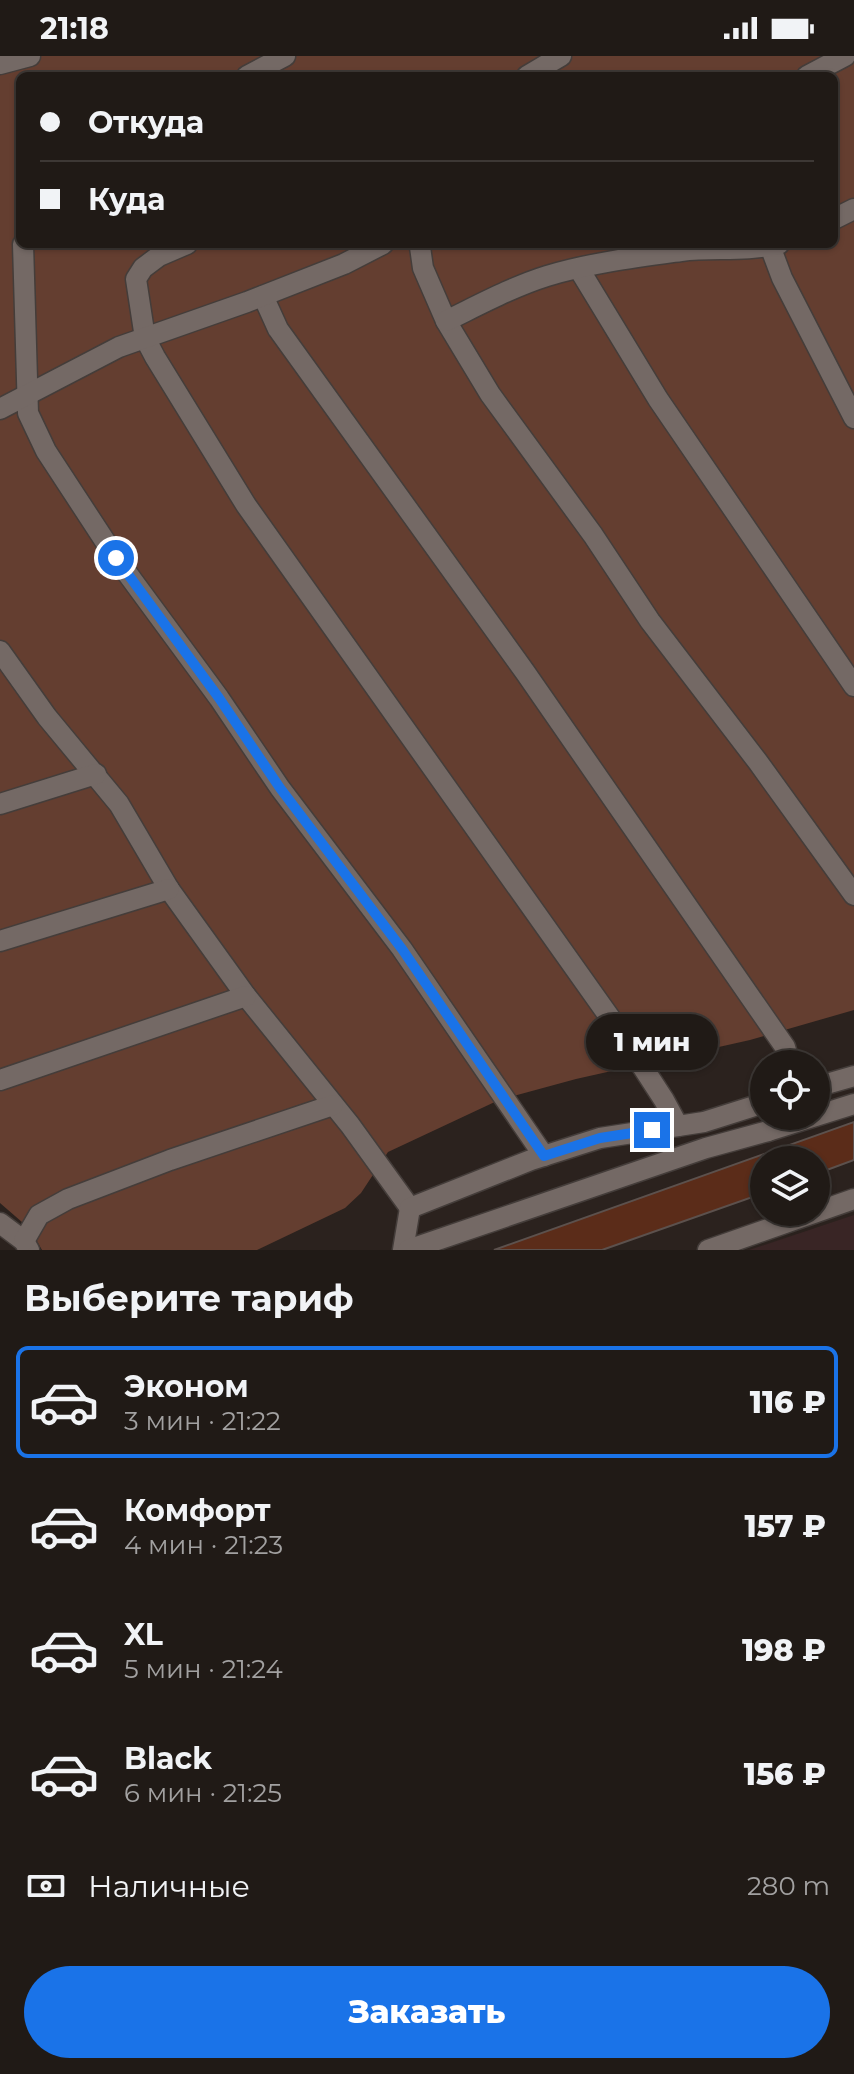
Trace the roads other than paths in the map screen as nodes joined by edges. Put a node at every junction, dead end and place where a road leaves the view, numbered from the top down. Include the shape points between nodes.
1 (30, 56) edge
2 (285, 56) edge
3 (561, 56) edge
4 (845, 56) edge
5 (0, 64) edge
6 (255, 72) edge
7 (534, 72) edge
8 (815, 72) edge
9 (23, 248) edge
10 (178, 248) edge
11 (375, 248) edge
12 (420, 248) edge
13 (759, 248) edge
14 (775, 248) edge
15 (579, 269) junction
16 (263, 296) junction
17 (446, 321) junction
18 (145, 338) junction
19 (28, 394) junction
20 (0, 409) edge
21 (854, 418) edge
22 (3, 661) edge
23 (854, 686) edge
24 (96, 774) junction
25 (0, 804) edge
26 (169, 889) junction
27 (854, 895) edge
28 (0, 941) edge
29 (246, 996) junction
30 (786, 1050) edge
31 (854, 1076) edge
32 (0, 1080) edge
33 (830, 1083) edge
34 (854, 1104) edge
35 (333, 1105) junction
36 (750, 1107) edge
37 (830, 1110) edge
38 (678, 1126) junction
39 (757, 1130) edge
40 (544, 1156) junction
41 (854, 1199) edge
42 (410, 1208) junction
43 (0, 1223) edge
44 (27, 1246) edge
45 (406, 1250) edge
46 (708, 1250) edge

1 - 5 street
2 - 6 street
3 - 7 street
4 - 8 street
9 - 19 street
10 - 18 street via 159,256 136,279
11 - 16 street
12 - 17 street via 423,268
13 - 15 street via 684,251
14 - 21 street via 782,278
15 - 17 street via 513,289
15 - 23 street via 658,399
16 - 18 street
16 - 30 street via 278,329
17 - 27 street via 490,394 650,621
18 - 19 street
18 - 38 street via 246,505 609,1016
19 - 20 street
19 - 40 street via 34,428 71,491 280,788 402,949
22 - 24 street
24 - 25 street
24 - 26 street
26 - 28 street
26 - 29 street
29 - 32 street
29 - 35 street
31 - 33 street
34 - 37 street
35 - 42 street
35 - 44 street via 59,1203 39,1215
36 - 38 street
38 - 40 street via 600,1138
39 - 45 street
40 - 42 street
41 - 46 street
42 - 45 street
43 - 44 street

